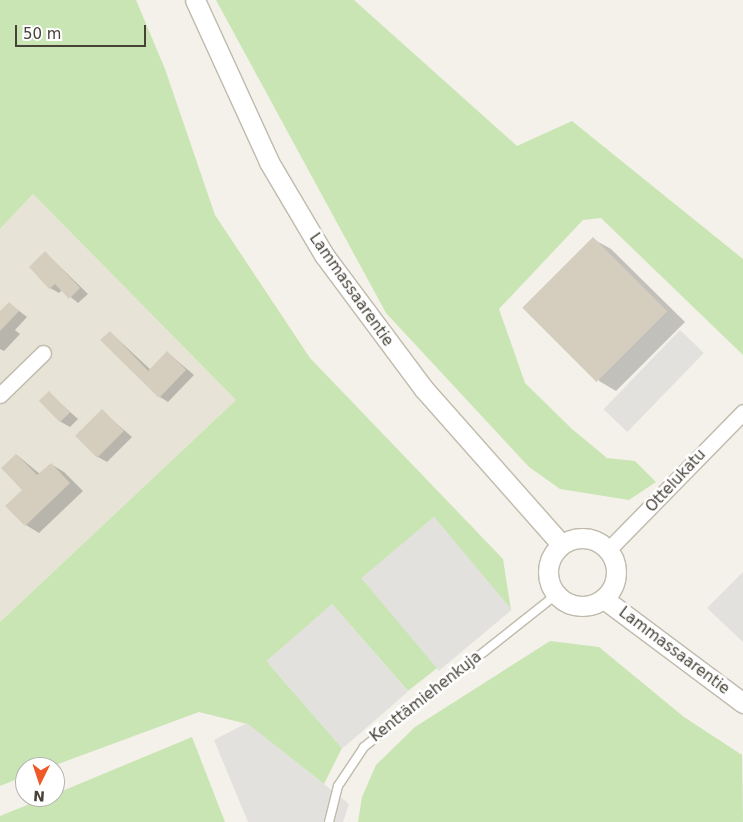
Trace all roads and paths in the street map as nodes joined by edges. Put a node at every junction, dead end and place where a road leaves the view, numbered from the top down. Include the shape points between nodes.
1 (195, 0) edge
2 (43, 353) dead end
3 (0, 396) edge
4 (743, 412) edge
5 (561, 544) junction
6 (608, 550) junction
7 (556, 596) junction
8 (604, 599) junction
9 (743, 703) edge
10 (329, 822) edge

1 - 5 street, Lammassaarentie via 269,162 324,255 423,388
2 - 3 street
4 - 6 street, Ottelukatu
5 - 6 street via 586,538
5 - 7 street via 554,551 547,568 550,588
6 - 8 street via 615,562 616,575 613,588
7 - 8 street via 566,604 579,607
7 - 10 lane, Kenttämiehenkuja via 364,746 338,786
8 - 9 street, Lammassaarentie

